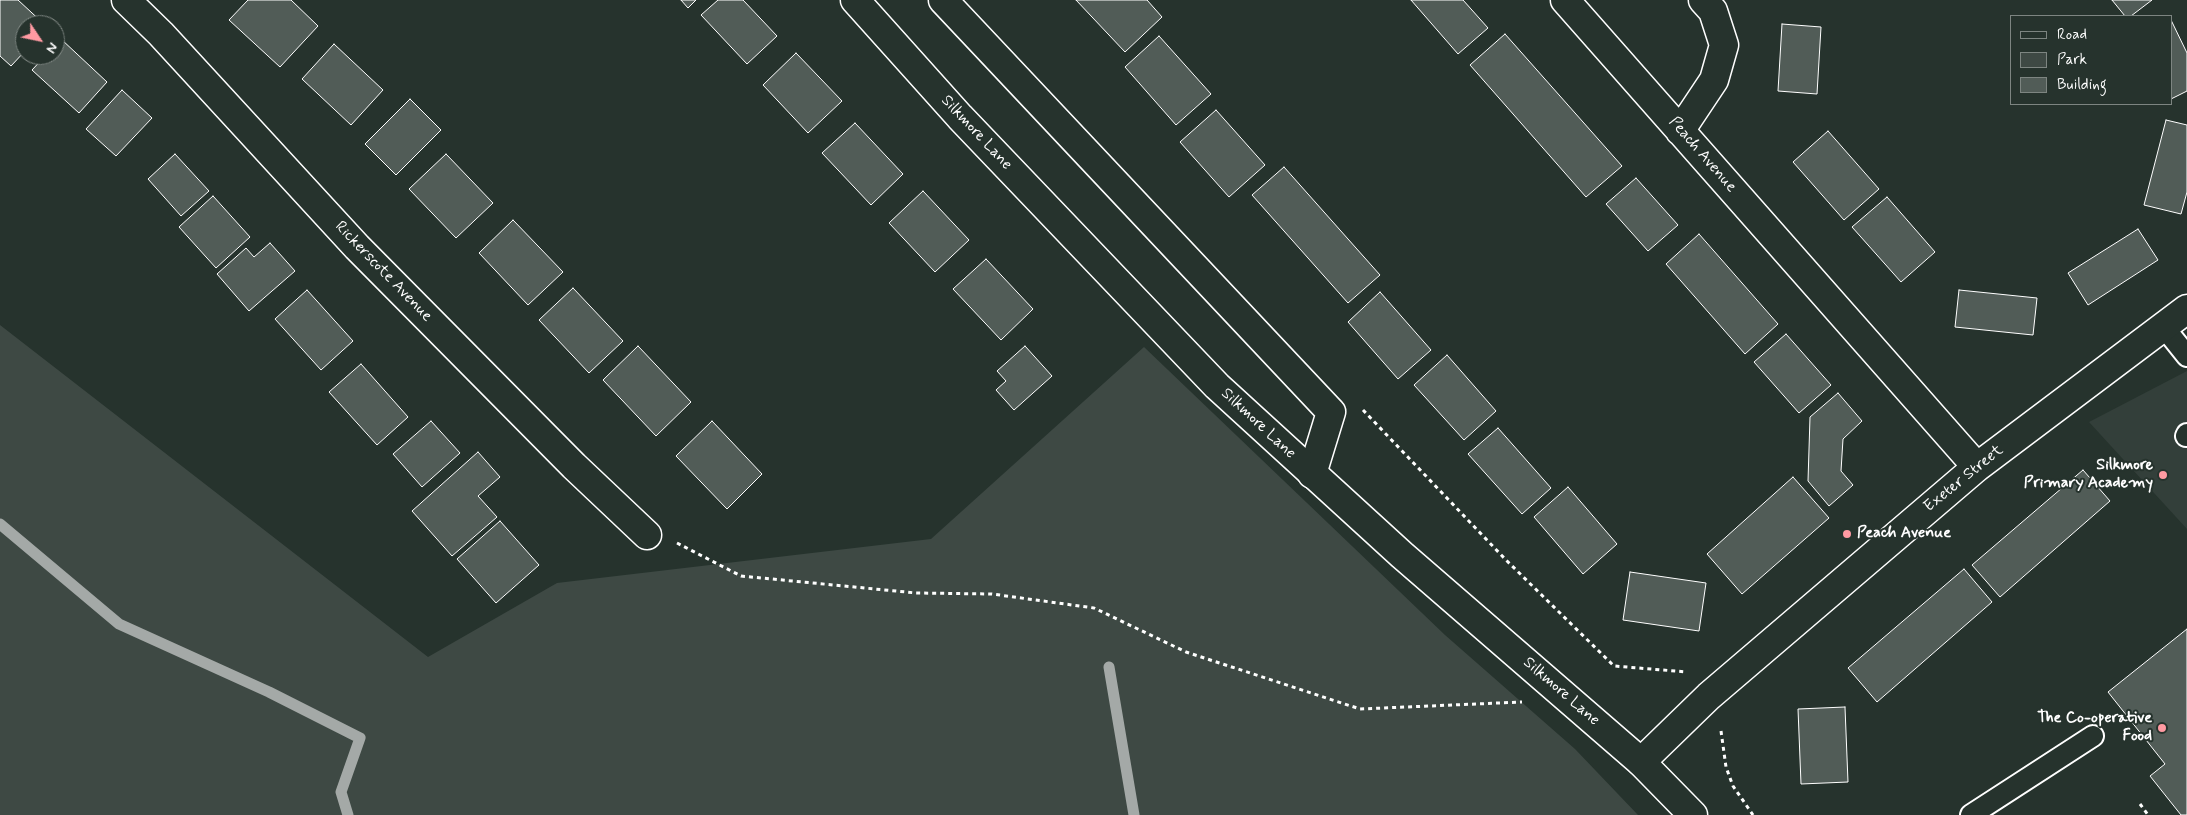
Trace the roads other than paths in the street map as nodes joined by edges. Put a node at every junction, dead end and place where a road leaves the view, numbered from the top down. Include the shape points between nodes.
1 (126, 0) edge
2 (855, 0) edge
3 (943, 0) edge
4 (1703, 0) edge
5 (1577, 4) edge
6 (1680, 131) junction
7 (2187, 310) edge
8 (2163, 326) junction
9 (2187, 356) edge
10 (1977, 467) junction
11 (1312, 474) junction
12 (648, 536) road end
13 (2093, 736) dead end
14 (1641, 762) junction
15 (1693, 815) edge
16 (1971, 815) edge

1 - 12 street, Rickerscote Avenue via 357,247
2 - 11 street, Silkmore Lane via 960,118 1217,386
3 - 11 street via 1331,412
4 - 6 street via 1712,11 1724,45 1714,80
5 - 6 street, Peach Avenue
6 - 10 street, Peach Avenue
7 - 8 street, Exeter Street
8 - 9 lane
8 - 10 street, Exeter Street
10 - 14 street, Exeter Street via 1709,696
11 - 14 street, Silkmore Lane
13 - 16 lane
14 - 15 street, Silkmore Lane

